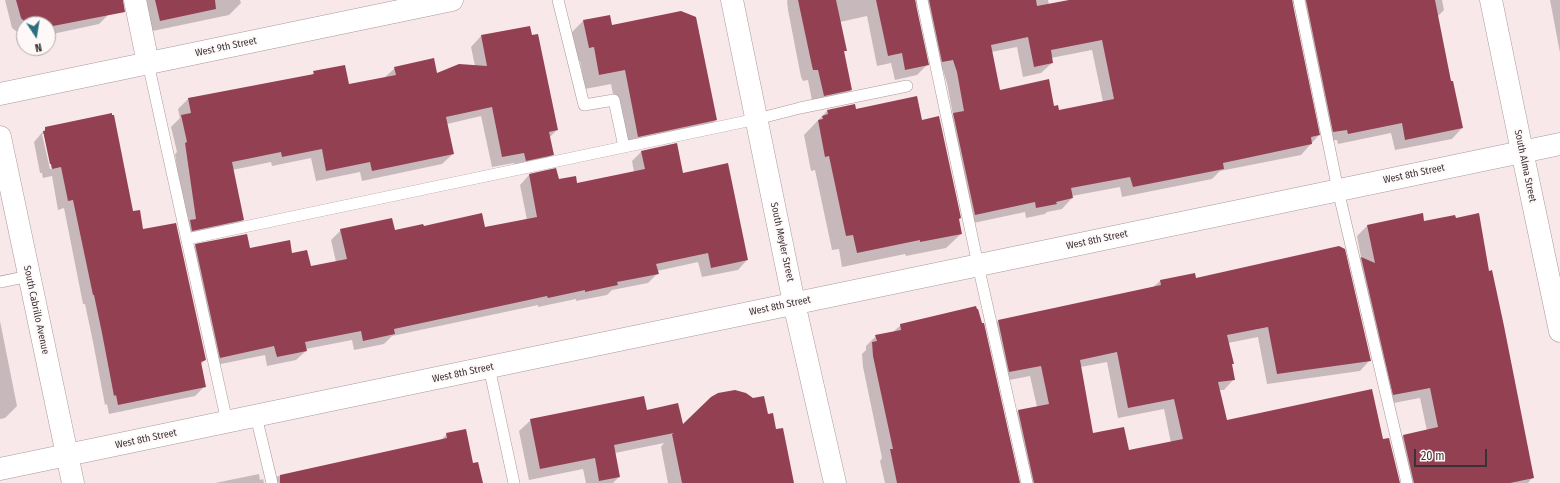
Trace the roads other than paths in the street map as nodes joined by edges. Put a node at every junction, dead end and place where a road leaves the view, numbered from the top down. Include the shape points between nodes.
1 (135, 0) edge
2 (452, 0) edge
3 (558, 0) edge
4 (732, 0) edge
5 (922, 0) edge
6 (1299, 0) edge
7 (1492, 0) edge
8 (148, 63) junction
9 (907, 86) dead end
10 (0, 94) edge
11 (757, 119) junction
12 (0, 137) edge
13 (1560, 144) edge
14 (624, 147) junction
15 (1522, 152) junction
16 (1338, 190) junction
17 (187, 239) junction
18 (978, 265) junction
19 (29, 276) junction
20 (0, 282) edge
21 (794, 303) junction
22 (1560, 331) edge
23 (489, 367) junction
24 (256, 416) junction
25 (227, 422) junction
26 (67, 455) junction
27 (0, 469) edge
28 (73, 483) edge
29 (272, 483) edge
30 (514, 483) edge
31 (835, 483) edge
32 (1028, 483) edge
33 (1407, 483) edge

1 - 8 street
2 - 8 street, West 9th Street
3 - 14 lane via 584,105 614,100
4 - 11 street, South Meyler Street
5 - 18 lane
6 - 16 lane
7 - 15 street, South Alma Street
8 - 10 street, West 9th Street
8 - 17 lane
9 - 11 lane
11 - 14 lane
11 - 21 street, South Meyler Street
12 - 19 street, South Cabrillo Avenue
13 - 15 street, West 8th Street
14 - 17 lane
15 - 16 street, West 8th Street
15 - 22 street, South Alma Street
16 - 18 street, West 8th Street
16 - 33 lane
17 - 25 lane
18 - 21 street, West 8th Street
18 - 32 lane
19 - 20 lane
19 - 26 street, South Cabrillo Avenue
21 - 23 street, West 8th Street
21 - 31 street, South Meyler Street
23 - 24 street, West 8th Street
23 - 30 lane
24 - 25 street, West 8th Street
24 - 29 lane
25 - 26 street, West 8th Street
26 - 27 street, West 8th Street
26 - 28 street, South Cabrillo Avenue

